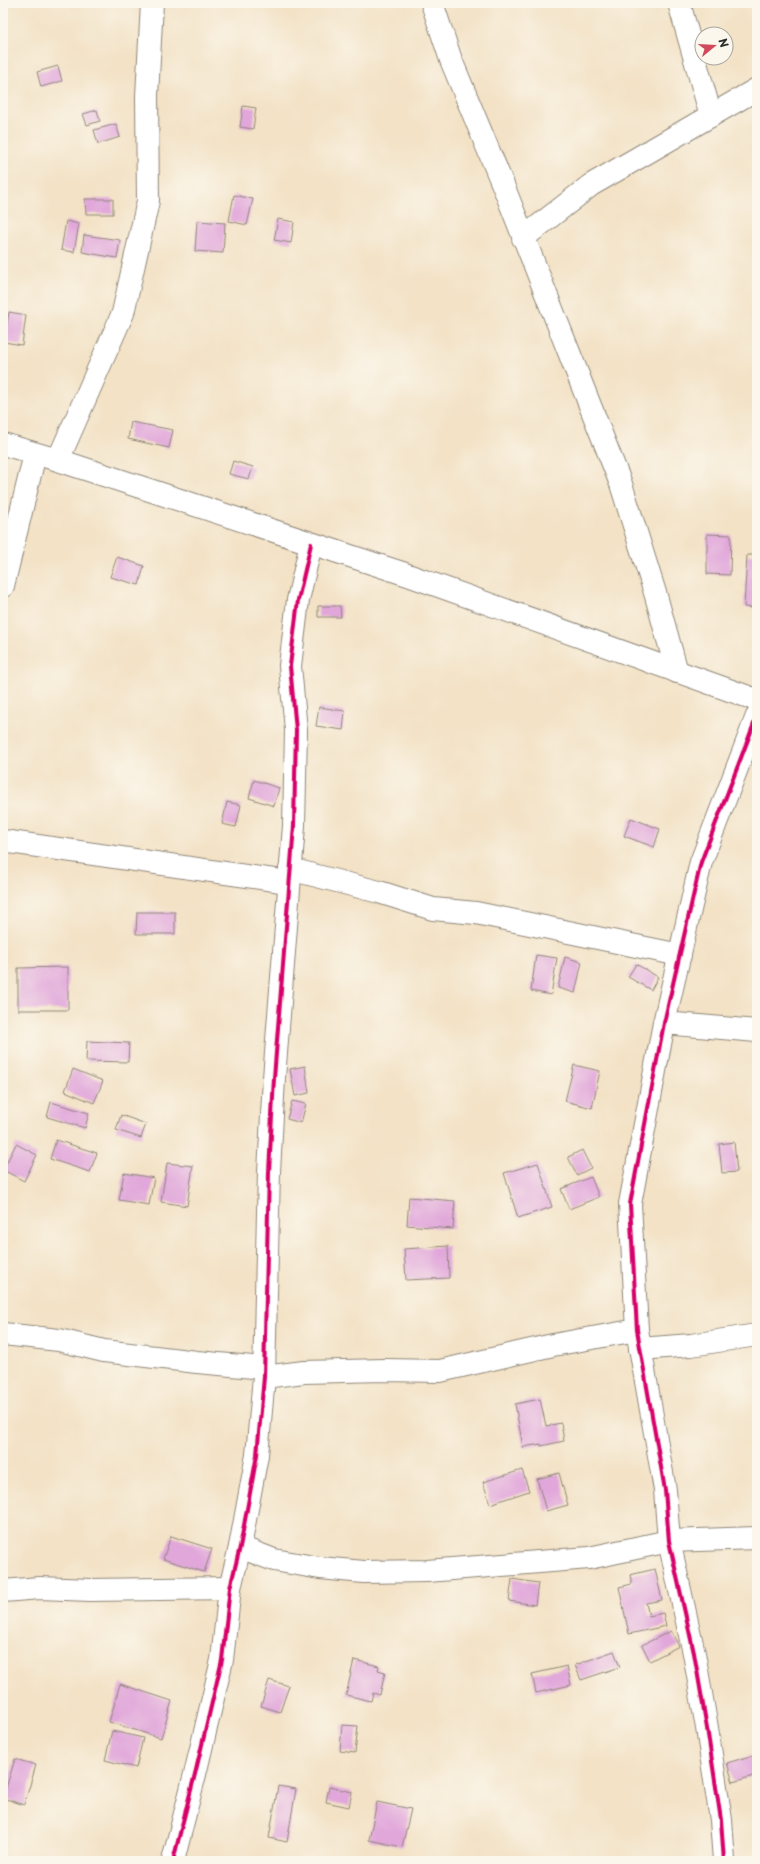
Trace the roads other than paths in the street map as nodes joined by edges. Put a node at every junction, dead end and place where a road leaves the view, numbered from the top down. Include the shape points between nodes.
1 (152, 3) edge
2 (432, 3) edge
3 (679, 3) edge
4 (757, 90) edge
5 (711, 116) junction
6 (523, 238) junction
7 (3, 444) edge
8 (35, 454) junction
9 (58, 460) junction
10 (311, 544) junction
11 (3, 586) edge
12 (677, 672) junction
13 (757, 700) edge
14 (757, 716) edge
15 (3, 841) edge
16 (289, 876) junction
17 (680, 955) junction
18 (664, 1023) junction
19 (757, 1031) edge
20 (3, 1334) edge
21 (757, 1335) edge
22 (639, 1340) junction
23 (264, 1372) junction
24 (757, 1538) edge
25 (669, 1541) junction
26 (240, 1547) junction
27 (230, 1588) junction
28 (3, 1590) edge
29 (173, 1861) edge
30 (724, 1861) edge

1 - 9 street via 147,96 148,201 123,313
2 - 6 street via 451,60
3 - 5 street
4 - 5 street
5 - 6 street via 591,185
6 - 12 street via 621,484
7 - 8 street
8 - 9 street
8 - 11 street
9 - 10 street
10 - 12 street via 405,574
10 - 16 street via 298,600 290,666 296,730 294,826
12 - 13 street
14 - 17 street via 701,862
15 - 16 street
16 - 17 street via 379,892 433,909 476,913
16 - 23 street via 269,1172
17 - 18 street
18 - 19 street
18 - 22 street via 630,1204
20 - 23 street via 59,1340 104,1351
21 - 22 street via 691,1345
22 - 23 street via 553,1345 440,1371
22 - 25 street via 665,1490
23 - 26 street via 257,1455
24 - 25 street
25 - 26 street via 589,1558 427,1571 364,1572 274,1560
25 - 30 street via 694,1653 707,1728 721,1820
26 - 27 street
27 - 28 street
27 - 29 street via 222,1660

